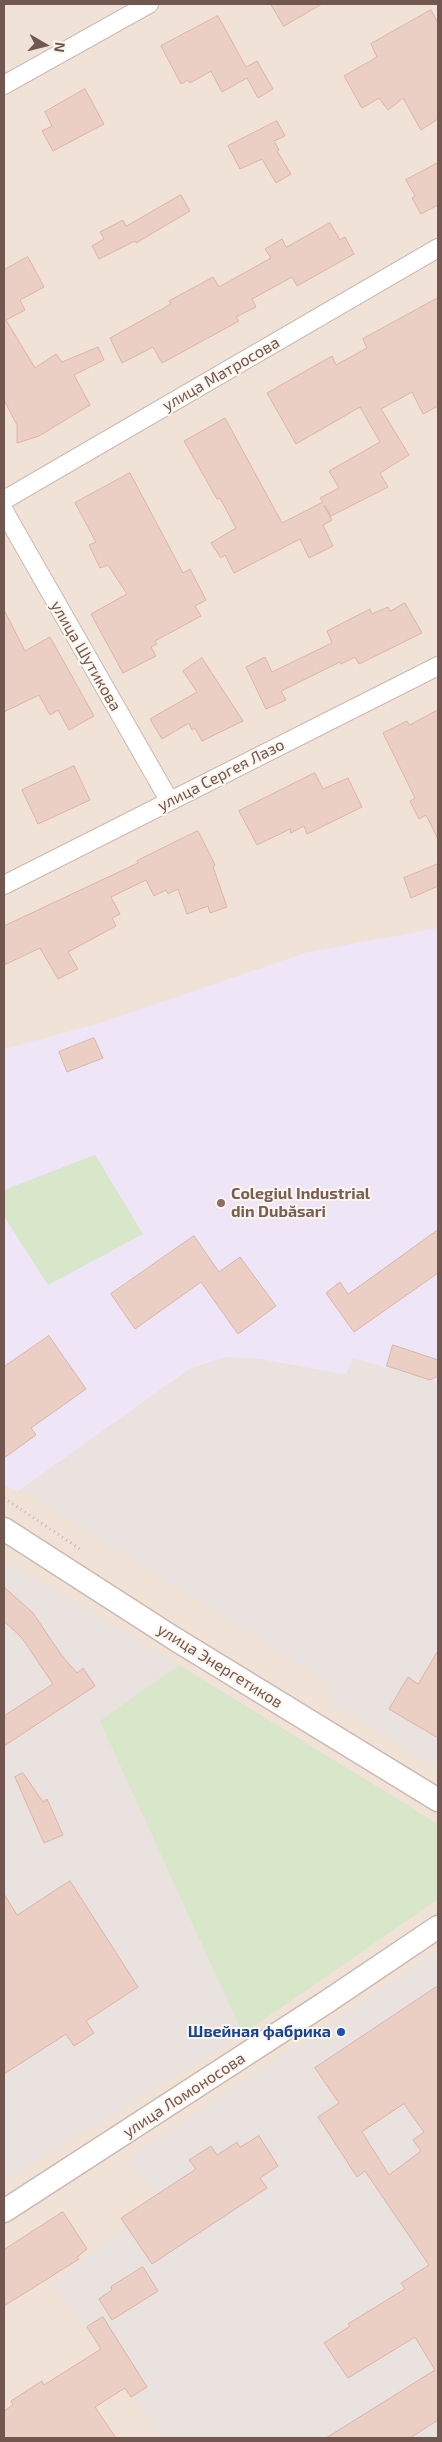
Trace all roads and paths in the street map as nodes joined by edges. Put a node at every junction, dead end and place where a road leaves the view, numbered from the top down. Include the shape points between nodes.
1 (149, 4) edge
2 (4, 85) edge
3 (438, 248) edge
4 (4, 500) edge
5 (4, 511) edge
6 (438, 666) edge
7 (169, 800) junction
8 (4, 885) edge
9 (4, 1529) edge
10 (438, 1800) edge
11 (438, 1927) edge
12 (4, 2211) edge

1 - 2 street
3 - 4 street, улица Матросова
5 - 7 street, улица Шутикова
6 - 7 street, улица Сергея Лазо
7 - 8 street, улица Сергея Лазо
9 - 10 street, улица Энергетиков via 174,1639
11 - 12 street, улица Ломоносова

